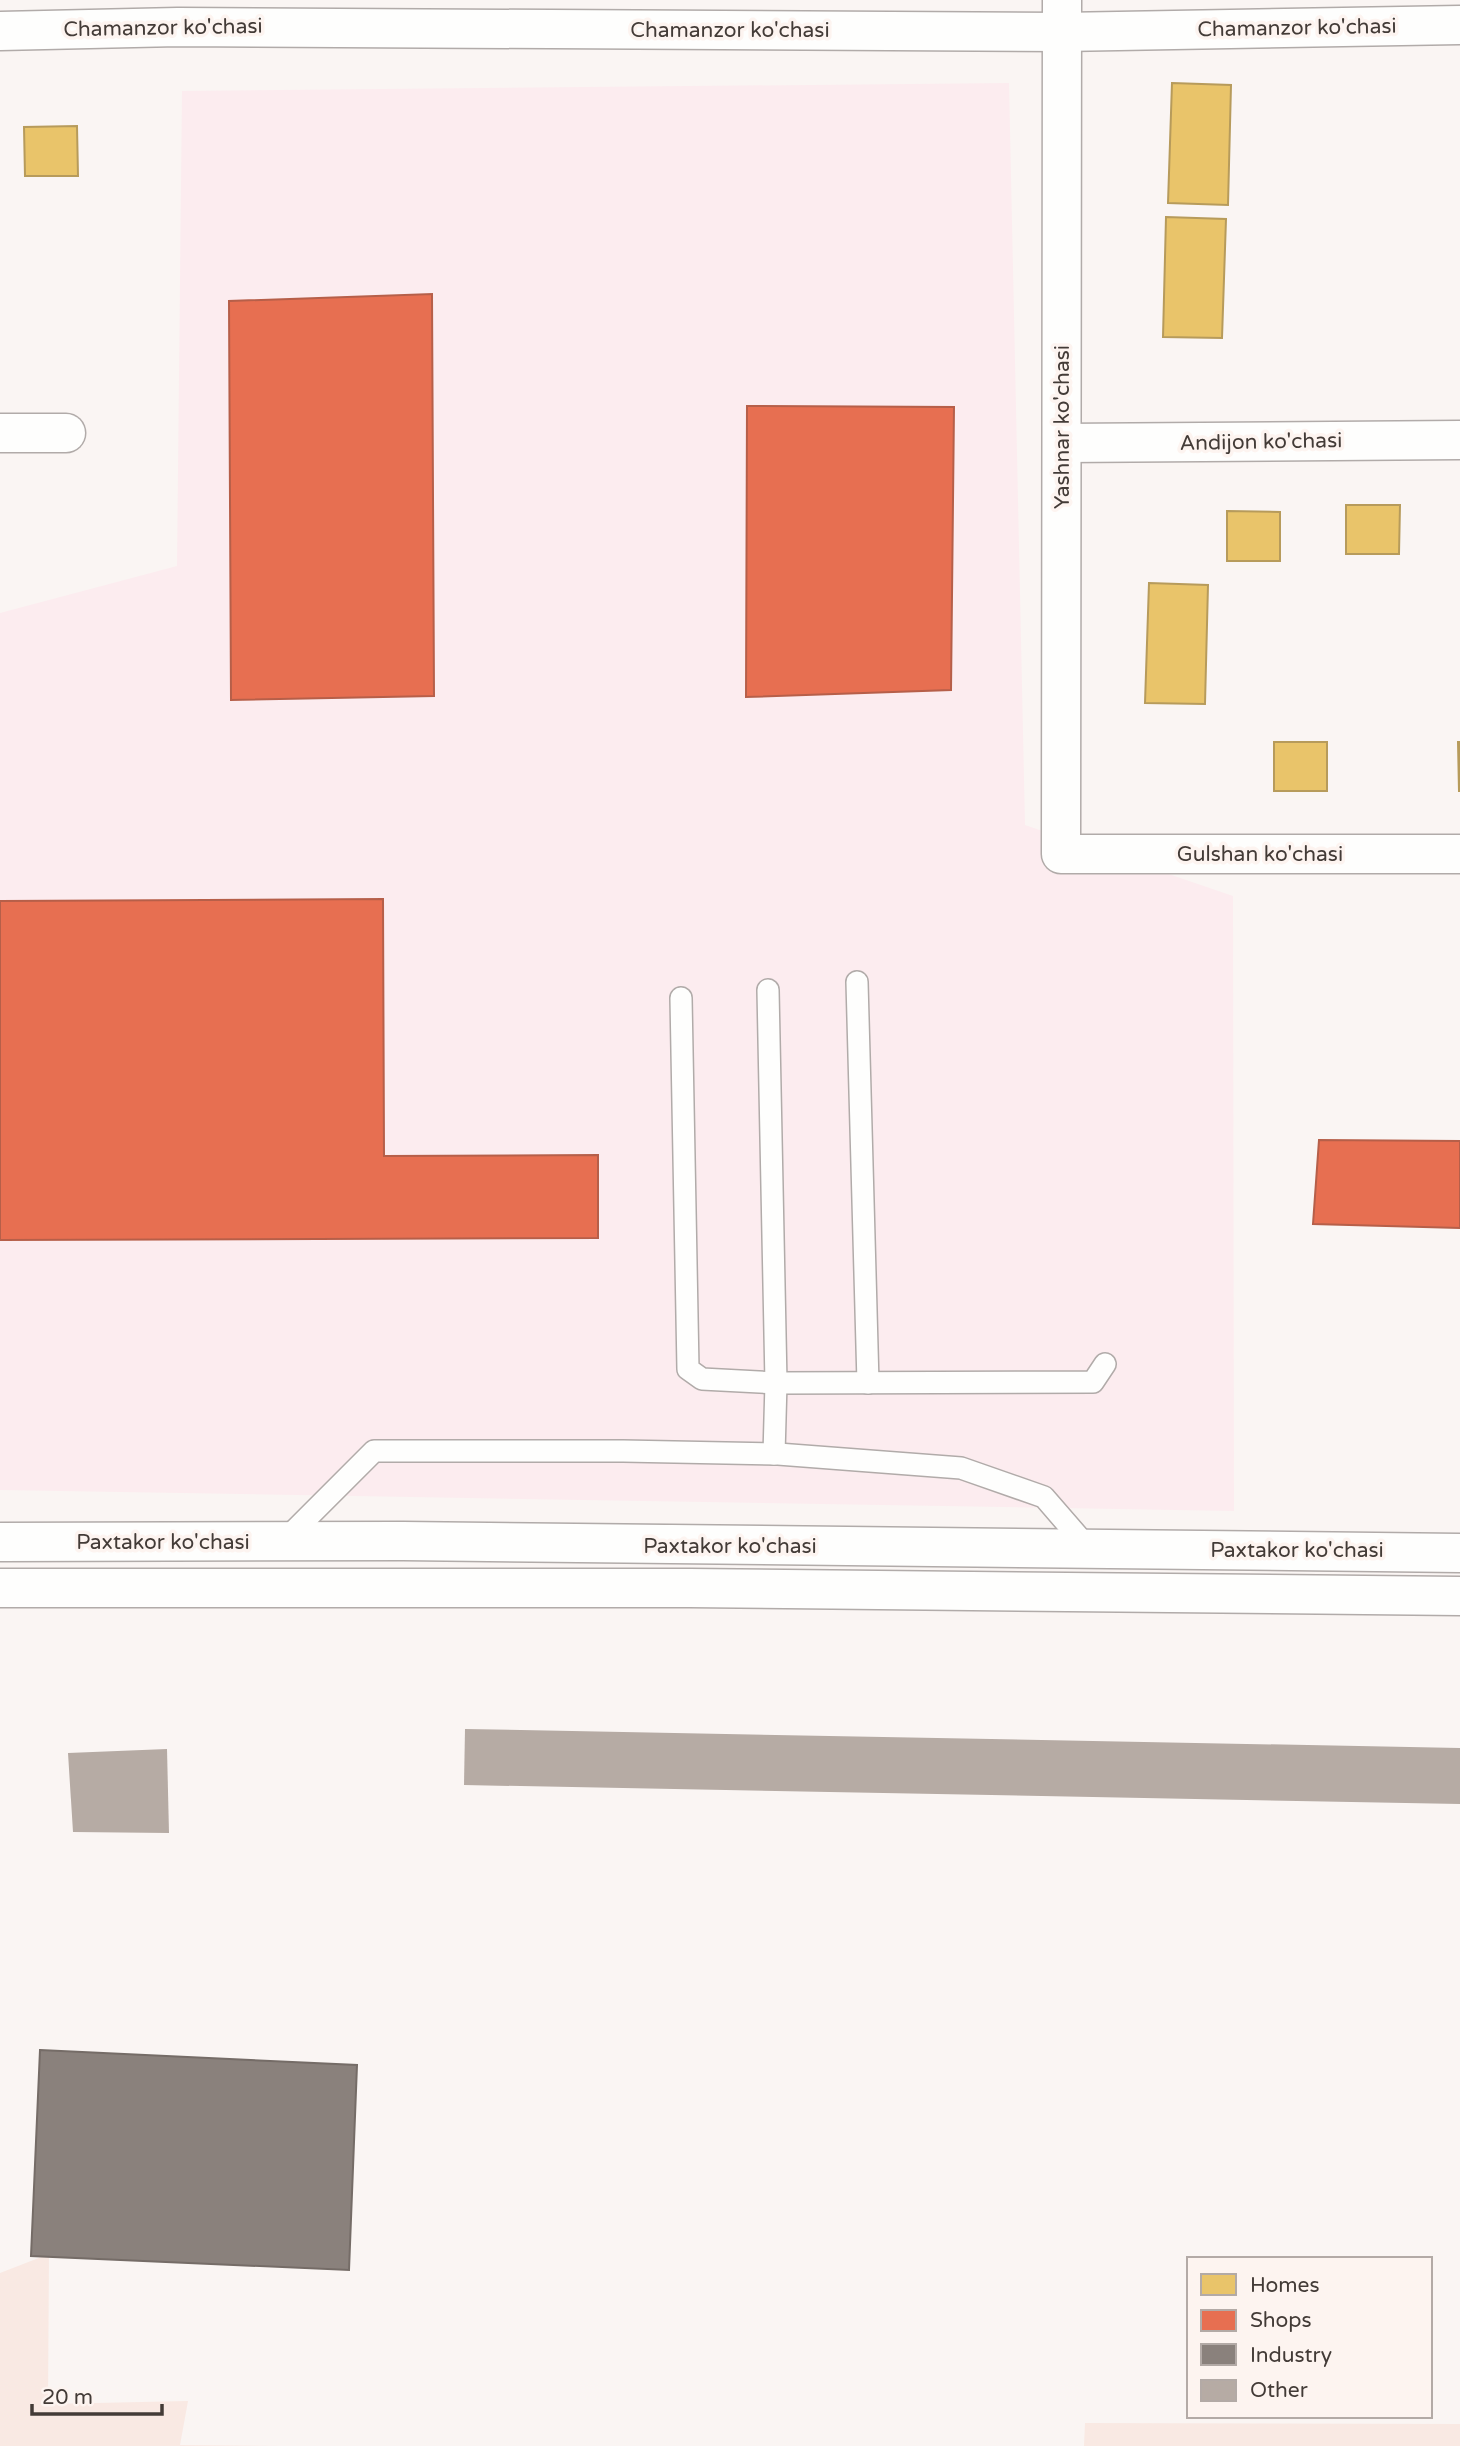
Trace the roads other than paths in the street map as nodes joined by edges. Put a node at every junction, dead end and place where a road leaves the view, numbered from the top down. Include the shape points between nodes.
1 (178, 13) edge
2 (1062, 16) edge
3 (1460, 25) edge
4 (0, 31) edge
5 (0, 433) edge
6 (66, 433) dead end
7 (1460, 440) edge
8 (1063, 443) junction
9 (1460, 853) edge
10 (1060, 854) joint
11 (857, 982) dead end
12 (768, 990) dead end
13 (681, 998) dead end
14 (1105, 1364) dead end
15 (776, 1383) junction
16 (868, 1383) junction
17 (774, 1454) junction
18 (0, 1542) edge
19 (283, 1542) junction
20 (1089, 1549) junction
21 (1460, 1553) edge
22 (0, 1588) edge
23 (1460, 1596) edge

1 - 2 street, Chamanzor ko'chasi
1 - 4 street, Chamanzor ko'chasi
2 - 3 street, Chamanzor ko'chasi
2 - 8 street, Yashnar ko'chasi
5 - 6 street
7 - 8 street, Andijon ko'chasi
8 - 10 street, Yashnar ko'chasi
9 - 10 street, Gulshan ko'chasi
11 - 16 lane
12 - 15 lane
13 - 15 lane via 688,1369 702,1378
14 - 16 lane via 1093,1382
15 - 16 lane
15 - 17 lane
17 - 19 lane via 374,1451
17 - 20 lane via 961,1468 1045,1497
18 - 19 street, Paxtakor ko'chasi
19 - 20 street, Paxtakor ko'chasi
20 - 21 street, Paxtakor ko'chasi
22 - 23 street, Paxtakor ko'chasi via 688,1588

